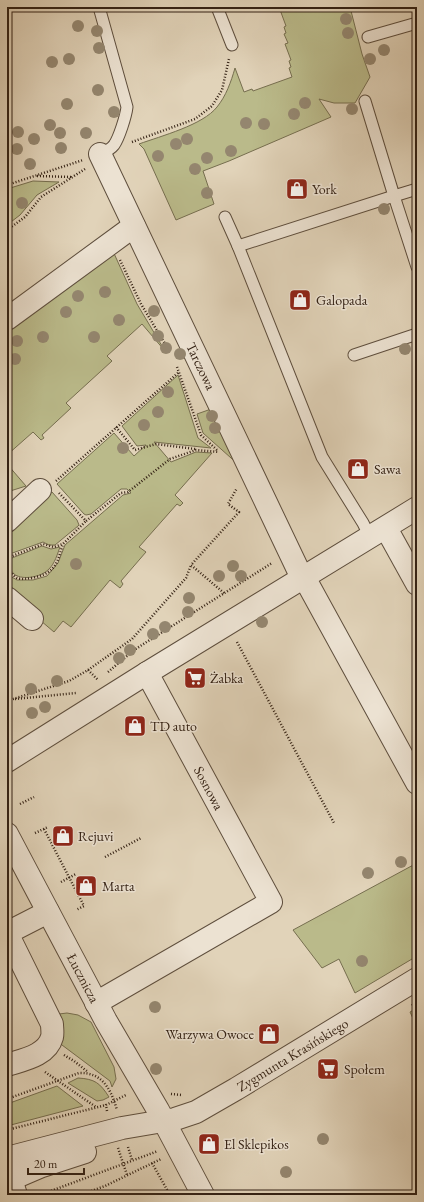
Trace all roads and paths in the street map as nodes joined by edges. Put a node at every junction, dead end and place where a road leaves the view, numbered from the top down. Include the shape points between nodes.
1 (99, 7) edge
2 (217, 7) edge
3 (417, 23) edge
4 (368, 37) dead end
5 (232, 45) joint
6 (365, 101) dead end
7 (130, 144) dead end
8 (93, 161) junction
9 (75, 162) dead end
10 (34, 176) junction
11 (72, 177) junction
12 (7, 185) edge
13 (417, 189) edge
14 (394, 196) junction
15 (225, 217) dead end
16 (134, 226) junction
17 (7, 230) edge
18 (238, 246) junction
19 (417, 267) edge
20 (7, 319) edge
21 (417, 334) edge
22 (354, 355) dead end
23 (179, 372) dead end
24 (116, 427) junction
25 (196, 450) junction
26 (219, 452) dead end
27 (239, 484) dead end
28 (46, 487) junction
29 (417, 508) edge
30 (7, 521) edge
31 (86, 521) junction
32 (378, 532) junction
33 (63, 544) junction
34 (7, 558) edge
35 (192, 565) junction
36 (7, 566) edge
37 (303, 578) junction
38 (417, 584) edge
39 (224, 593) dead end
40 (7, 598) edge
41 (32, 619) dead end
42 (237, 642) dead end
43 (88, 670) junction
44 (147, 673) junction
45 (100, 682) dead end
46 (80, 692) dead end
47 (9, 700) edge
48 (7, 761) edge
49 (417, 783) edge
50 (34, 797) dead end
51 (20, 804) dead end
52 (334, 823) dead end
53 (48, 827) dead end
54 (44, 829) junction
55 (7, 834) edge
56 (35, 834) dead end
57 (141, 838) dead end
58 (105, 857) dead end
59 (76, 874) dead end
60 (69, 877) junction
61 (61, 882) dead end
62 (76, 910) dead end
63 (48, 912) junction
64 (7, 933) edge
65 (417, 979) edge
66 (96, 1003) junction
67 (49, 1044) junction
68 (16, 1062) edge
69 (88, 1073) junction
70 (58, 1080) junction
71 (7, 1099) edge
72 (106, 1105) dead end
73 (96, 1107) junction
74 (164, 1121) junction
75 (7, 1130) edge
76 (124, 1133) junction
77 (38, 1149) junction
78 (7, 1158) edge
79 (132, 1160) dead end
80 (10, 1182) edge
81 (80, 1195) edge
82 (170, 1195) edge
83 (203, 1195) edge

1 - 8 lane via 127,107 115,144
2 - 5 lane
3 - 4 lane
5 - 7 path via 222,90 212,106 195,119
6 - 14 lane
8 - 11 path
8 - 16 street, Tarczowa
9 - 10 path
10 - 11 path
10 - 12 path
11 - 17 path via 41,197 25,216
13 - 14 lane
14 - 18 lane
14 - 19 lane
15 - 18 lane
16 - 20 street
16 - 37 street, Tarczowa
18 - 32 lane via 322,457 363,523
21 - 22 lane
23 - 24 path
24 - 25 path via 135,450 156,444
24 - 28 path
25 - 26 path
25 - 31 path via 170,459
27 - 35 path via 228,504 239,512
28 - 30 street
28 - 31 path
29 - 32 street
31 - 33 path
32 - 37 street
32 - 38 street
33 - 34 path via 54,547 43,544
33 - 36 path via 56,564 44,575 18,578
35 - 39 path
35 - 43 path via 186,578 132,639
37 - 44 street
37 - 49 street
40 - 41 street
42 - 52 path
43 - 45 path
43 - 47 path via 69,681
44 - 48 street
44 - 66 street, Sosnowa via 271,902
46 - 47 path
50 - 51 path
53 - 54 path
54 - 56 path
54 - 60 path
55 - 63 street, Łucznicza
57 - 58 path
59 - 60 path
60 - 61 path
60 - 62 path via 84,906
63 - 64 street
63 - 66 street, Łucznicza
64 - 67 street via 52,1024
65 - 74 street, Zygmunta Krasińskiego via 221,1098 189,1115
66 - 74 street, Łucznicza
67 - 68 street via 40,1054
67 - 69 path
68 - 70 path
69 - 70 path via 79,1073
69 - 76 path via 107,1085 112,1093
70 - 71 path
70 - 73 path
72 - 73 path
73 - 75 path
74 - 76 street, Zygmunta Krasińskiego
74 - 83 street, Łucznicza
76 - 77 street, Zygmunta Krasińskiego
76 - 79 path
76 - 80 street, Zygmunta Krasińskiego
77 - 78 street, Zygmunta Krasińskiego
77 - 80 street, Zygmunta Krasińskiego via 15,1166
81 - 82 path via 152,1163

